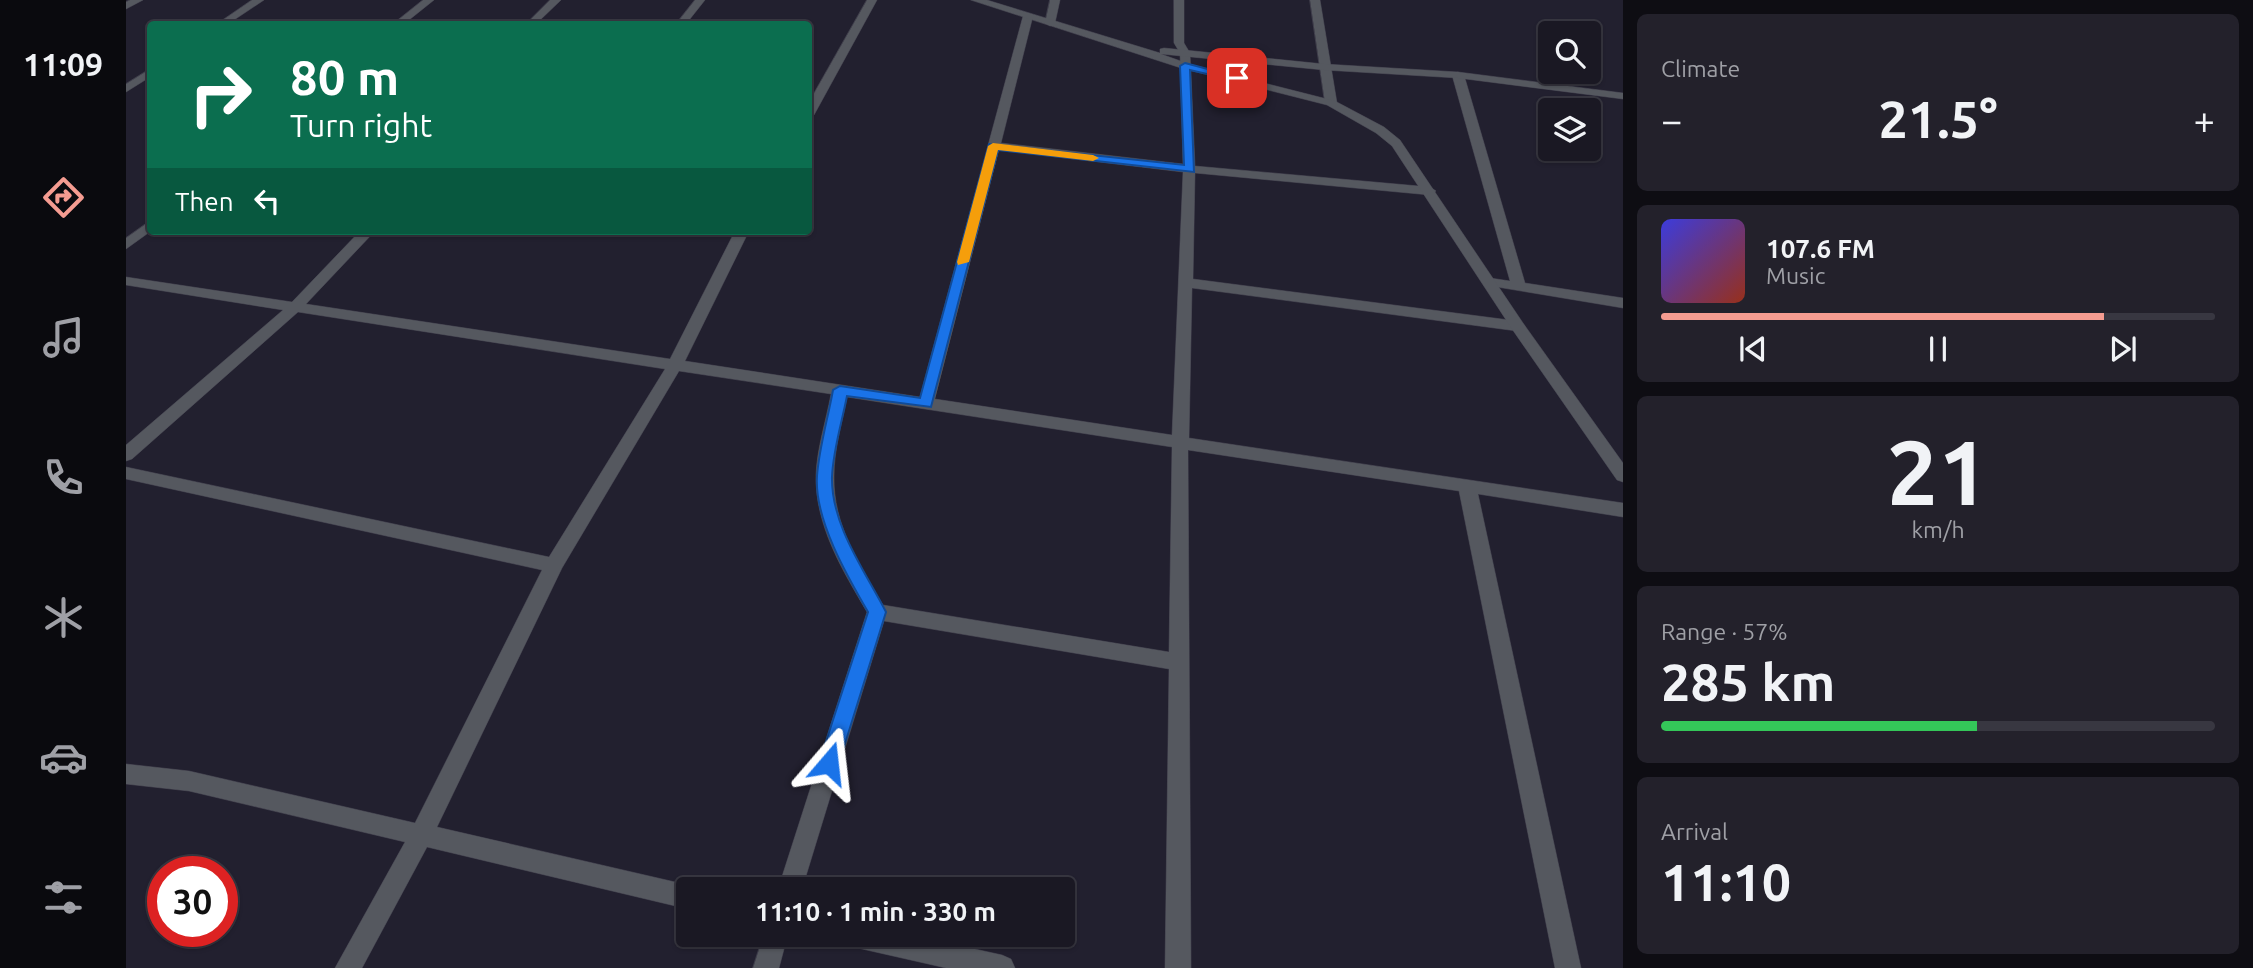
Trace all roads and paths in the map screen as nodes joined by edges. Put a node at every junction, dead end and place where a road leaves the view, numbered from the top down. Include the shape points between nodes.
1 (138, 0) edge
2 (259, 0) edge
3 (429, 0) edge
4 (556, 0) edge
5 (700, 0) edge
6 (872, 0) edge
7 (976, 0) edge
8 (1055, 0) edge
9 (1179, 0) edge
10 (1315, 0) edge
11 (126, 6) edge
12 (1028, 16) junction
13 (227, 21) edge
14 (402, 21) edge
15 (534, 21) edge
16 (683, 21) edge
17 (1050, 23) junction
18 (1185, 60) junction
19 (1324, 67) junction
20 (1458, 75) junction
21 (145, 81) edge
22 (126, 89) edge
23 (1623, 96) edge
24 (1331, 103) junction
25 (812, 108) edge
26 (993, 146) junction
27 (1189, 169) junction
28 (1430, 191) junction
29 (147, 228) edge
30 (364, 235) edge
31 (740, 235) edge
32 (126, 245) edge
33 (126, 281) edge
34 (1490, 282) junction
35 (1186, 283) junction
36 (1519, 287) junction
37 (1623, 303) edge
38 (295, 307) junction
39 (1517, 326) junction
40 (675, 365) junction
41 (840, 390) junction
42 (926, 404) junction
43 (1180, 442) junction
44 (126, 455) edge
45 (126, 473) edge
46 (1623, 476) edge
47 (1466, 486) junction
48 (1623, 510) edge
49 (554, 565) junction
50 (877, 612) junction
51 (1178, 662) junction
52 (126, 774) edge
53 (422, 833) junction
54 (794, 877) edge
55 (676, 894) edge
56 (772, 947) edge
57 (908, 947) edge
58 (348, 968) edge
59 (766, 968) edge
60 (1002, 968) edge
61 (1178, 968) edge
62 (1568, 968) edge

1 - 11 street
2 - 13 street
3 - 14 street
4 - 15 street
5 - 16 street
6 - 25 street
7 - 12 street
8 - 17 street
9 - 18 street via 1179,43
10 - 19 street
12 - 17 street
12 - 26 street
17 - 18 street
18 - 19 street
18 - 24 street
18 - 27 street
19 - 20 street
19 - 24 street
20 - 23 street
20 - 36 street
21 - 22 street
24 - 28 street via 1396,143
26 - 27 street
26 - 42 street
27 - 28 street
27 - 35 street
28 - 34 street
29 - 32 street
30 - 38 street
31 - 40 street
33 - 38 street
34 - 36 street
34 - 39 street
35 - 39 street
35 - 43 street
36 - 37 street
38 - 40 street
38 - 44 street
39 - 46 street
40 - 41 street
40 - 49 street
41 - 42 street
41 - 50 street via 824,477 827,503 852,569
42 - 43 street
43 - 47 street
43 - 51 street
45 - 49 street
47 - 48 street
47 - 62 street
49 - 53 street
50 - 51 street
50 - 54 street
51 - 61 street
52 - 53 street via 189,781
53 - 55 street
53 - 58 street
56 - 59 street
57 - 60 street

